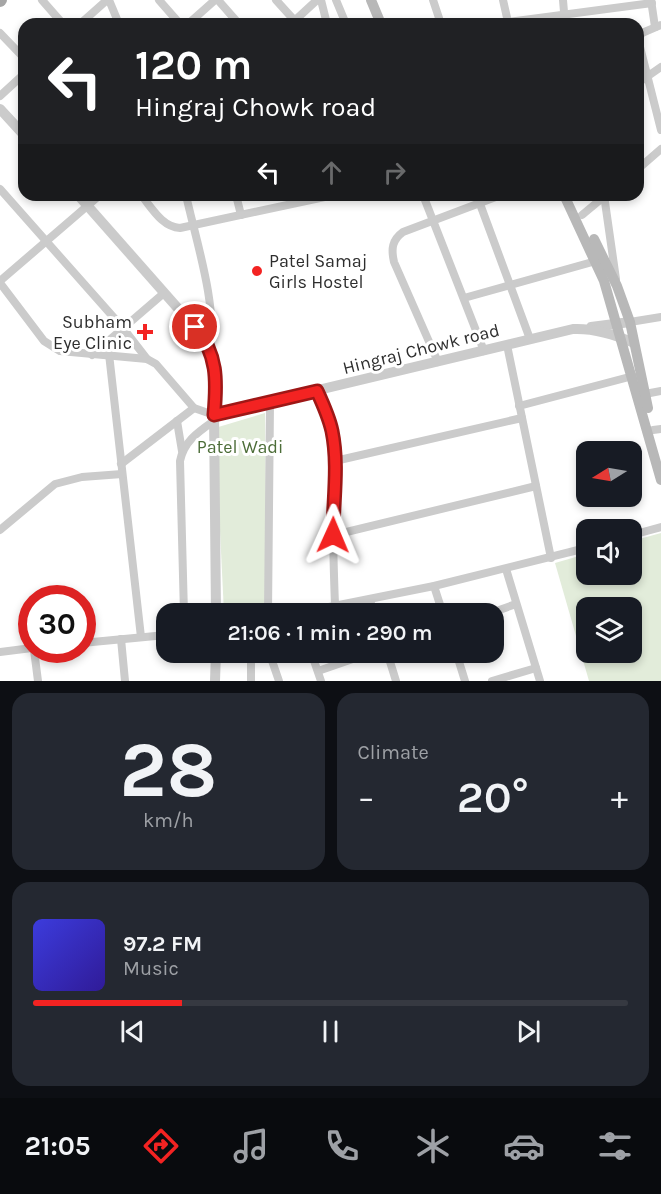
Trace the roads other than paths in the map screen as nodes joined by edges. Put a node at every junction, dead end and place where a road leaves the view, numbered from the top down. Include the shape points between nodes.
1 (42, 0) edge
2 (108, 0) edge
3 (159, 0) edge
4 (217, 0) edge
5 (276, 0) edge
6 (319, 0) edge
7 (336, 0) edge
8 (371, 0) edge
9 (433, 0) edge
10 (503, 0) edge
11 (563, 0) edge
12 (652, 2) edge
13 (58, 18) edge
14 (87, 18) edge
15 (116, 18) edge
16 (175, 18) edge
17 (195, 18) edge
18 (234, 18) edge
19 (290, 18) edge
20 (298, 18) edge
21 (325, 18) edge
22 (344, 18) edge
23 (378, 18) edge
24 (439, 18) edge
25 (505, 18) edge
26 (565, 18) edge
27 (575, 18) edge
28 (658, 26) edge
29 (644, 32) edge
30 (0, 33) edge
31 (18, 52) edge
32 (644, 61) edge
33 (661, 67) edge
34 (648, 75) junction
35 (644, 78) edge
36 (18, 80) edge
37 (0, 96) edge
38 (0, 109) edge
39 (18, 128) edge
40 (661, 130) edge
41 (661, 150) edge
42 (644, 164) edge
43 (0, 189) edge
44 (83, 201) edge
45 (93, 201) edge
46 (146, 201) edge
47 (187, 201) edge
48 (238, 201) edge
49 (290, 201) edge
50 (425, 201) edge
51 (487, 201) edge
52 (567, 201) edge
53 (576, 201) edge
54 (598, 201) edge
55 (606, 201) edge
56 (480, 204) junction
57 (88, 206) junction
58 (241, 215) junction
59 (582, 215) junction
60 (434, 222) junction
61 (192, 225) junction
62 (47, 241) junction
63 (596, 261) junction
64 (0, 282) edge
65 (510, 285) junction
66 (617, 286) junction
67 (164, 293) junction
68 (464, 298) junction
69 (661, 317) edge
70 (630, 322) junction
71 (617, 323) junction
72 (123, 328) junction
73 (585, 328) junction
74 (621, 337) junction
75 (530, 339) junction
76 (634, 343) junction
77 (507, 345) junction
78 (210, 349) junction
79 (484, 351) junction
80 (109, 354) junction
81 (92, 355) junction
82 (147, 359) junction
83 (438, 362) junction
84 (633, 376) junction
85 (317, 391) junction
86 (661, 391) edge
87 (645, 394) junction
88 (270, 402) junction
89 (519, 406) junction
90 (194, 408) junction
91 (215, 418) junction
92 (522, 418) junction
93 (177, 422) junction
94 (657, 430) edge
95 (182, 451) junction
96 (661, 458) edge
97 (335, 461) junction
98 (121, 464) junction
99 (122, 474) junction
100 (661, 480) edge
101 (536, 486) junction
102 (661, 527) edge
103 (0, 530) edge
104 (642, 533) edge
105 (333, 535) junction
106 (576, 551) edge
107 (551, 558) junction
108 (506, 569) junction
109 (434, 586) junction
110 (370, 600) junction
111 (184, 603) edge
112 (216, 603) edge
113 (268, 603) edge
114 (335, 603) edge
115 (349, 603) edge
116 (371, 603) edge
117 (439, 603) edge
118 (516, 604) junction
119 (504, 608) edge
120 (156, 635) edge
121 (141, 637) junction
122 (121, 639) junction
123 (96, 642) edge
124 (18, 650) edge
125 (0, 652) edge
126 (35, 663) edge
127 (216, 663) edge
128 (251, 663) edge
129 (273, 663) edge
130 (315, 663) edge
131 (341, 663) edge
132 (390, 663) edge
133 (459, 663) edge
134 (536, 668) junction
135 (318, 671) junction
136 (38, 681) edge
137 (125, 681) edge
138 (215, 681) edge
139 (251, 681) edge
140 (279, 681) edge
141 (321, 681) edge
142 (396, 681) edge
143 (465, 681) edge
144 (492, 681) edge
145 (540, 681) edge

1 - 13 street
2 - 14 street
2 - 15 street
3 - 16 street
4 - 17 street
4 - 18 street
5 - 19 street
6 - 20 street
6 - 21 street
7 - 22 street
8 - 23 main road
9 - 24 street
10 - 25 street
11 - 26 street
12 - 27 street
12 - 28 street
28 - 29 street
30 - 31 street
32 - 34 street
33 - 34 street
34 - 35 street
34 - 40 street
36 - 37 street
38 - 39 street
41 - 42 street
43 - 62 street
44 - 57 street
45 - 57 street
46 - 61 street via 169,226
47 - 61 street
48 - 58 street
49 - 58 street
50 - 60 street
51 - 56 street
52 - 63 main road
53 - 59 main road
54 - 59 street
55 - 66 street
56 - 60 street
56 - 65 street
57 - 62 street
57 - 67 street
58 - 61 street
59 - 66 main road
60 - 68 street
60 - 83 street via 403,232 393,243 392,253
61 - 78 street via 208,294
62 - 64 street
62 - 72 street
63 - 65 street
63 - 71 main road
64 - 81 street via 51,347
65 - 68 street
65 - 75 street
66 - 70 main road
67 - 72 street
67 - 78 street
68 - 79 street
69 - 70 street
70 - 71 street
70 - 76 main road
71 - 73 street
71 - 74 main road
72 - 81 street
72 - 82 street
73 - 74 street, Hingraj Chowk road
73 - 75 street, Hingraj Chowk road
74 - 76 street, Hingraj Chowk road
74 - 84 main road
75 - 77 street, Hingraj Chowk road
76 - 87 main road
77 - 79 street, Hingraj Chowk road
77 - 89 street
78 - 91 street via 216,383
79 - 83 street, Hingraj Chowk road
80 - 81 street
80 - 82 street
80 - 98 street
82 - 90 street via 156,364
83 - 85 street, Hingraj Chowk road
84 - 89 street
84 - 100 main road
85 - 88 street, Hingraj Chowk road
85 - 97 street via 332,431
86 - 87 street
87 - 94 main road
88 - 91 street, Hingraj Chowk road
88 - 113 street
89 - 92 street
90 - 91 street
90 - 93 street
91 - 95 street
91 - 112 street
92 - 97 street
92 - 101 street
93 - 95 street
93 - 98 street
94 - 96 main road
95 - 111 street
97 - 105 street
98 - 99 street
99 - 103 street via 55,484
99 - 121 street
101 - 105 street
101 - 107 street
102 - 104 street
105 - 114 street
106 - 107 street
107 - 108 street
108 - 109 street
108 - 118 street
109 - 110 street
109 - 117 street
110 - 115 street
110 - 116 street
118 - 119 street
118 - 134 street
120 - 121 street
121 - 122 street
122 - 123 street
122 - 137 street
124 - 125 street
126 - 136 street
127 - 138 street
128 - 139 street
129 - 140 street
130 - 135 street
131 - 135 street
132 - 142 street
133 - 143 street
134 - 144 street
134 - 145 street
135 - 141 street

